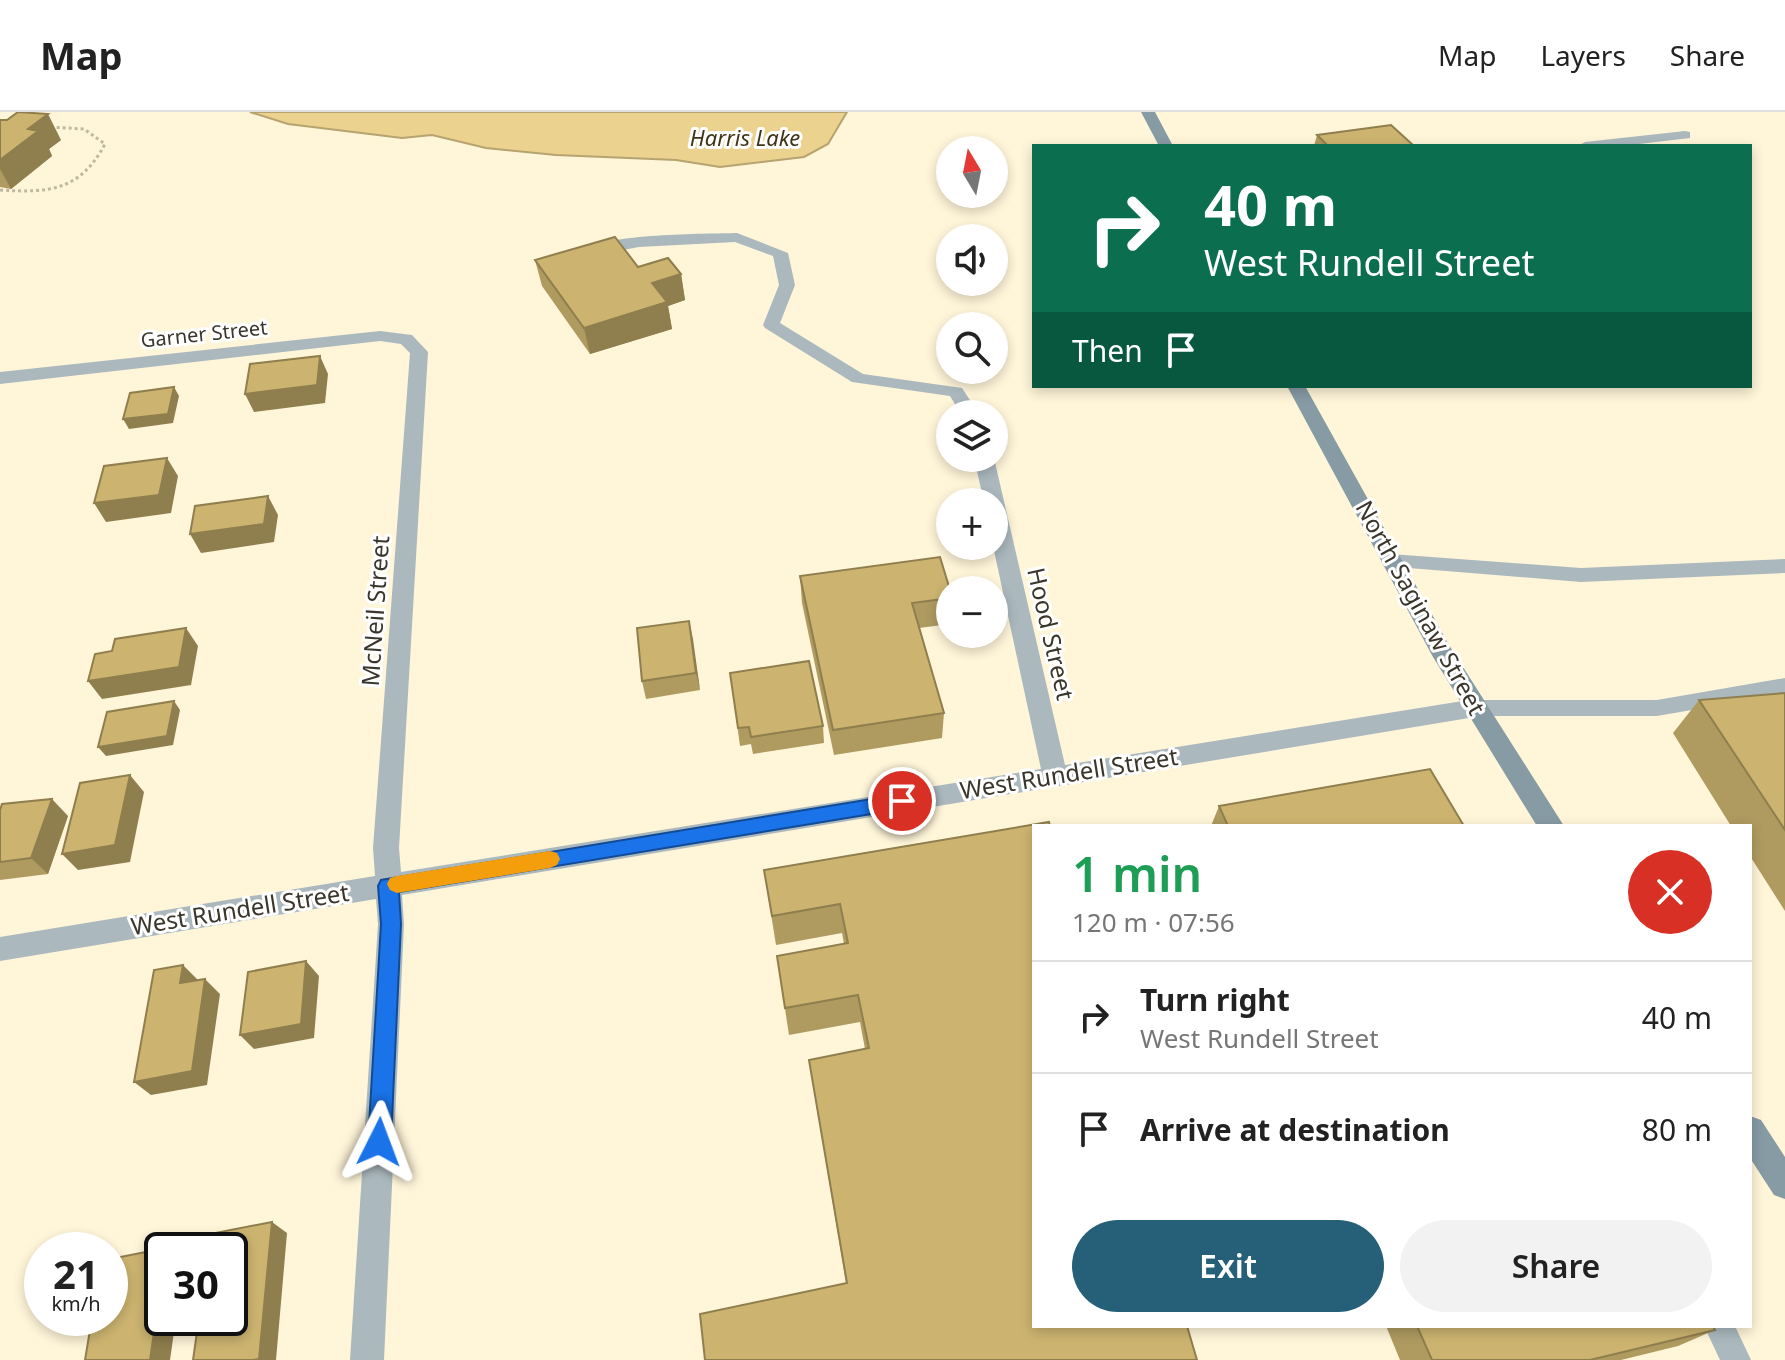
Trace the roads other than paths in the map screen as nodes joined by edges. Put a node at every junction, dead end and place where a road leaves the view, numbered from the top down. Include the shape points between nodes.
1 (1148, 112) edge
2 (1685, 135) dead end
3 (1165, 144) edge
4 (1603, 144) edge
5 (577, 254) edge
6 (412, 342) joint
7 (0, 378) edge
8 (1297, 388) edge
9 (961, 400) edge
10 (1007, 560) edge
11 (1391, 561) junction
12 (1785, 566) edge
13 (1785, 686) edge
14 (1475, 708) junction
15 (1055, 776) junction
16 (1550, 824) edge
17 (388, 886) junction
18 (0, 949) edge
19 (1752, 1135) edge
20 (1769, 1171) edge
21 (1720, 1328) edge
22 (367, 1360) edge
23 (1736, 1360) edge

1 - 3 street
2 - 4 lane
5 - 9 lane via 639,242 737,237 780,253 787,285 771,325 858,378 956,392
6 - 7 street, Garner Street via 380,336
6 - 17 street, McNeil Street via 420,356 386,848
8 - 11 street, North Saginaw Street
10 - 15 street, Hood Street
11 - 12 lane via 1581,575
11 - 14 street, North Saginaw Street
13 - 14 lane via 1657,708
14 - 15 street, West Rundell Street
14 - 16 street, North Saginaw Street
15 - 17 street, West Rundell Street
17 - 18 street, West Rundell Street
17 - 22 street, McNeil Street via 391,924
19 - 20 street
21 - 23 lane

